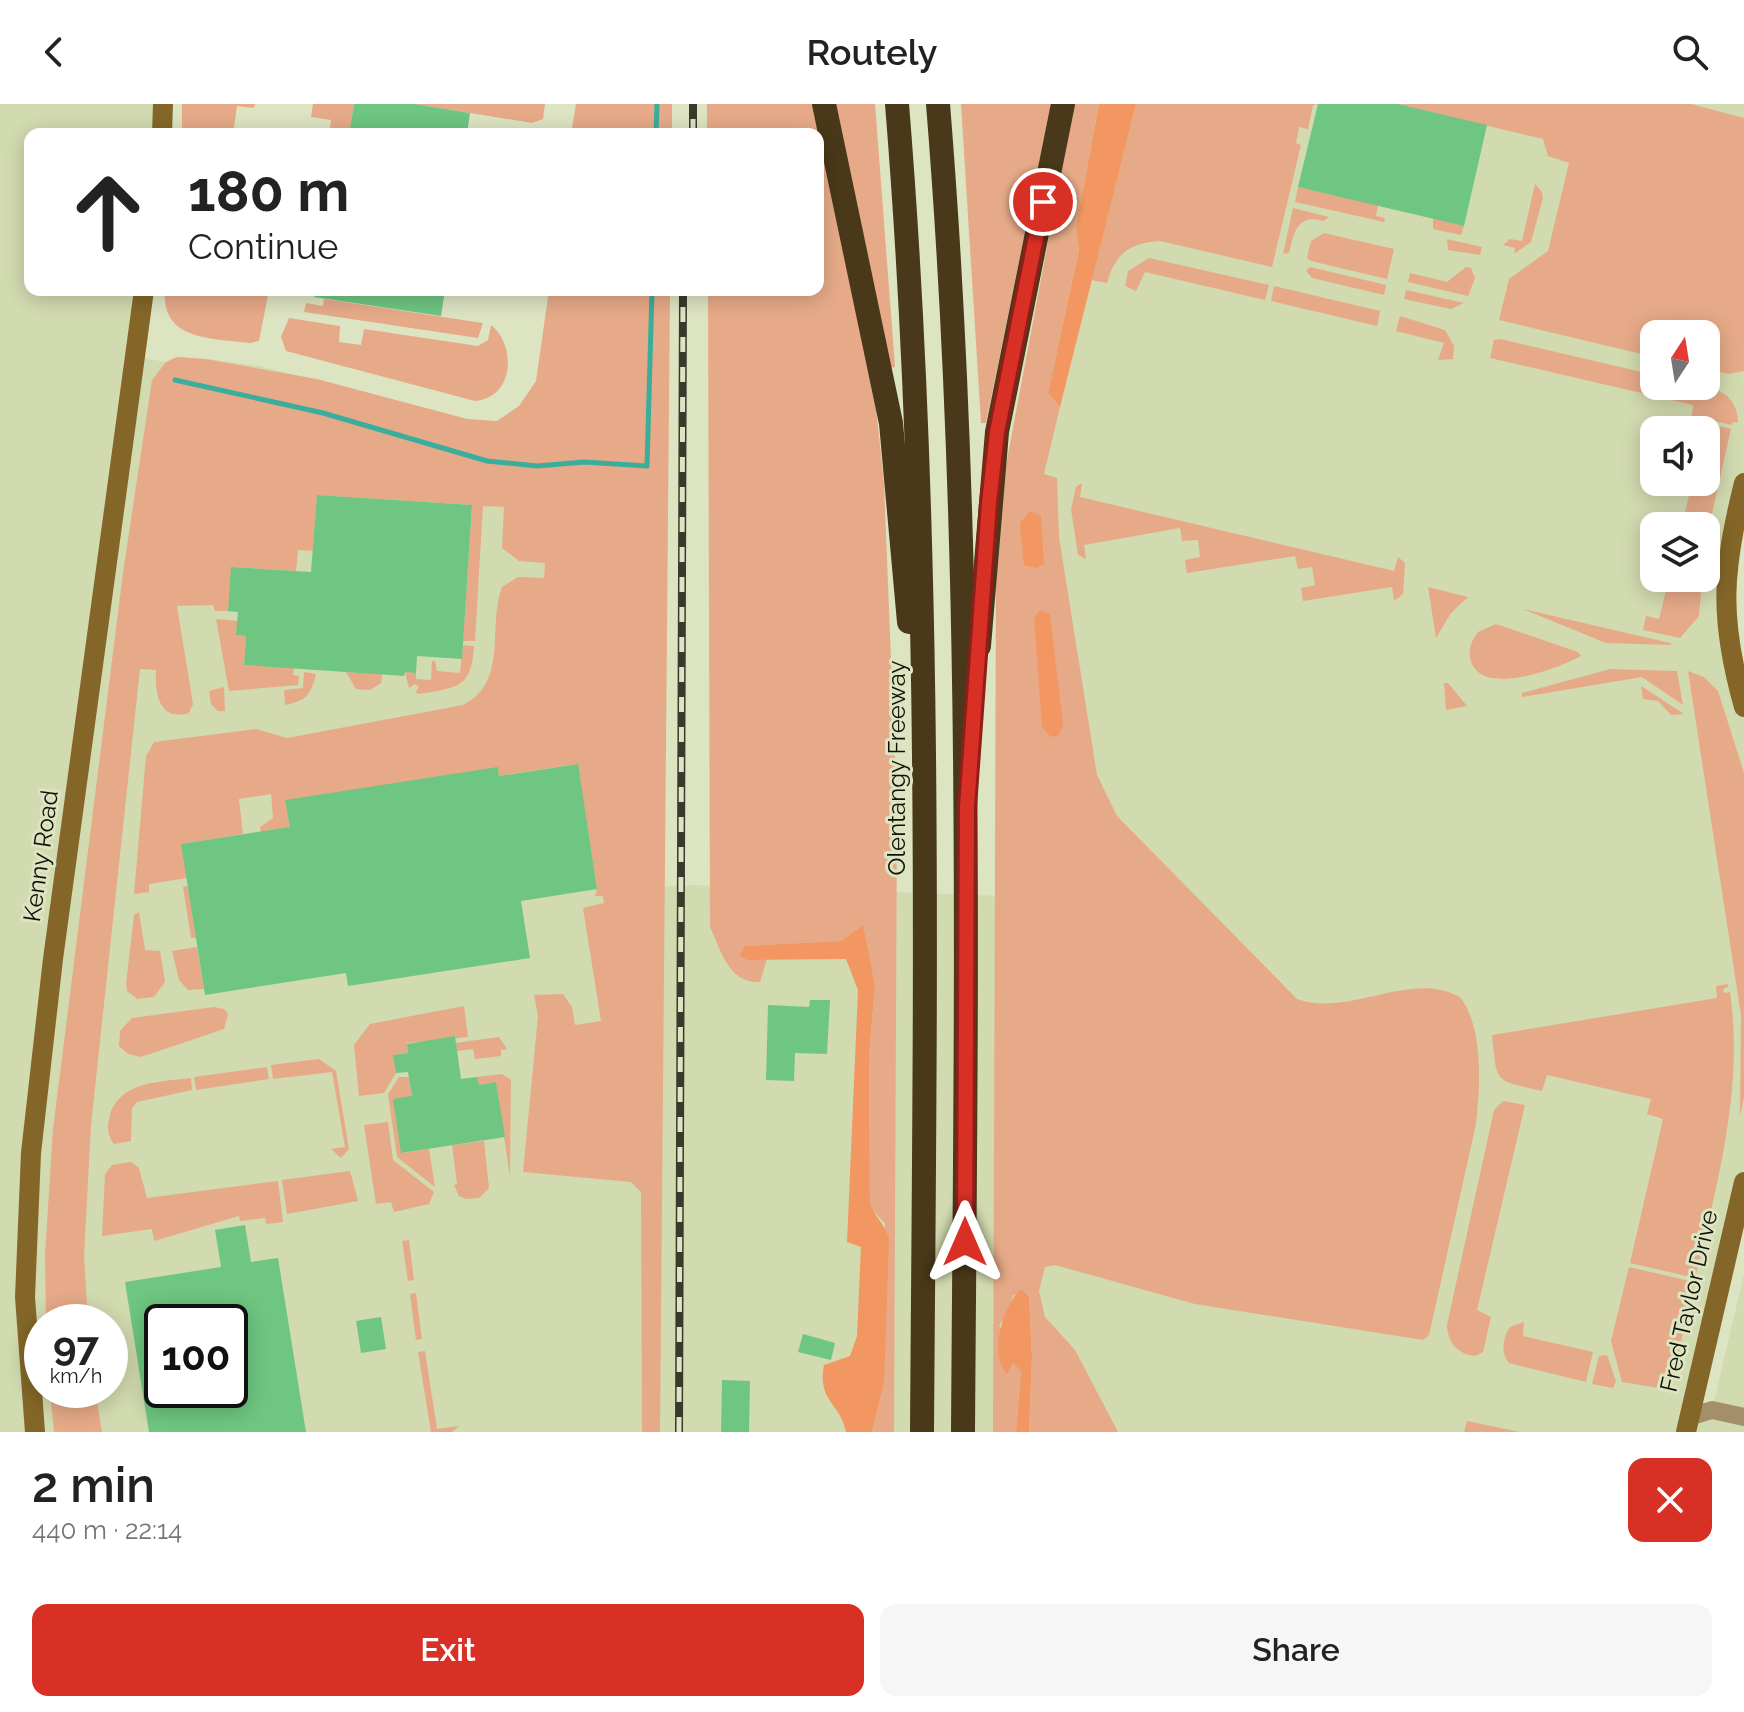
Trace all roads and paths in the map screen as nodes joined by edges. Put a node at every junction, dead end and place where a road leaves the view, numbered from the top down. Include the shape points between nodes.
1 (163, 104) edge
2 (824, 104) edge
3 (897, 104) edge
4 (938, 104) edge
5 (1063, 104) edge
6 (162, 128) edge
7 (143, 296) edge
8 (1744, 483) edge
9 (1744, 707) edge
10 (967, 807) junction
11 (926, 808) junction
12 (1744, 1182) edge
13 (1744, 1417) edge
14 (1687, 1424) edge
15 (35, 1432) edge
16 (922, 1432) edge
17 (963, 1432) edge

1 - 6 main road
2 - 11 highway via 891,423
3 - 11 highway, Olentangy Freeway via 922,528
4 - 10 highway via 964,542
5 - 10 highway via 997,432
7 - 15 main road, Kenny Road via 31,1153 25,1297
8 - 9 main road via 1726,566 1726,608 1728,651
10 - 17 highway
11 - 16 highway, Olentangy Freeway
12 - 14 main road, Fred Taylor Drive
13 - 14 street via 1712,1410

